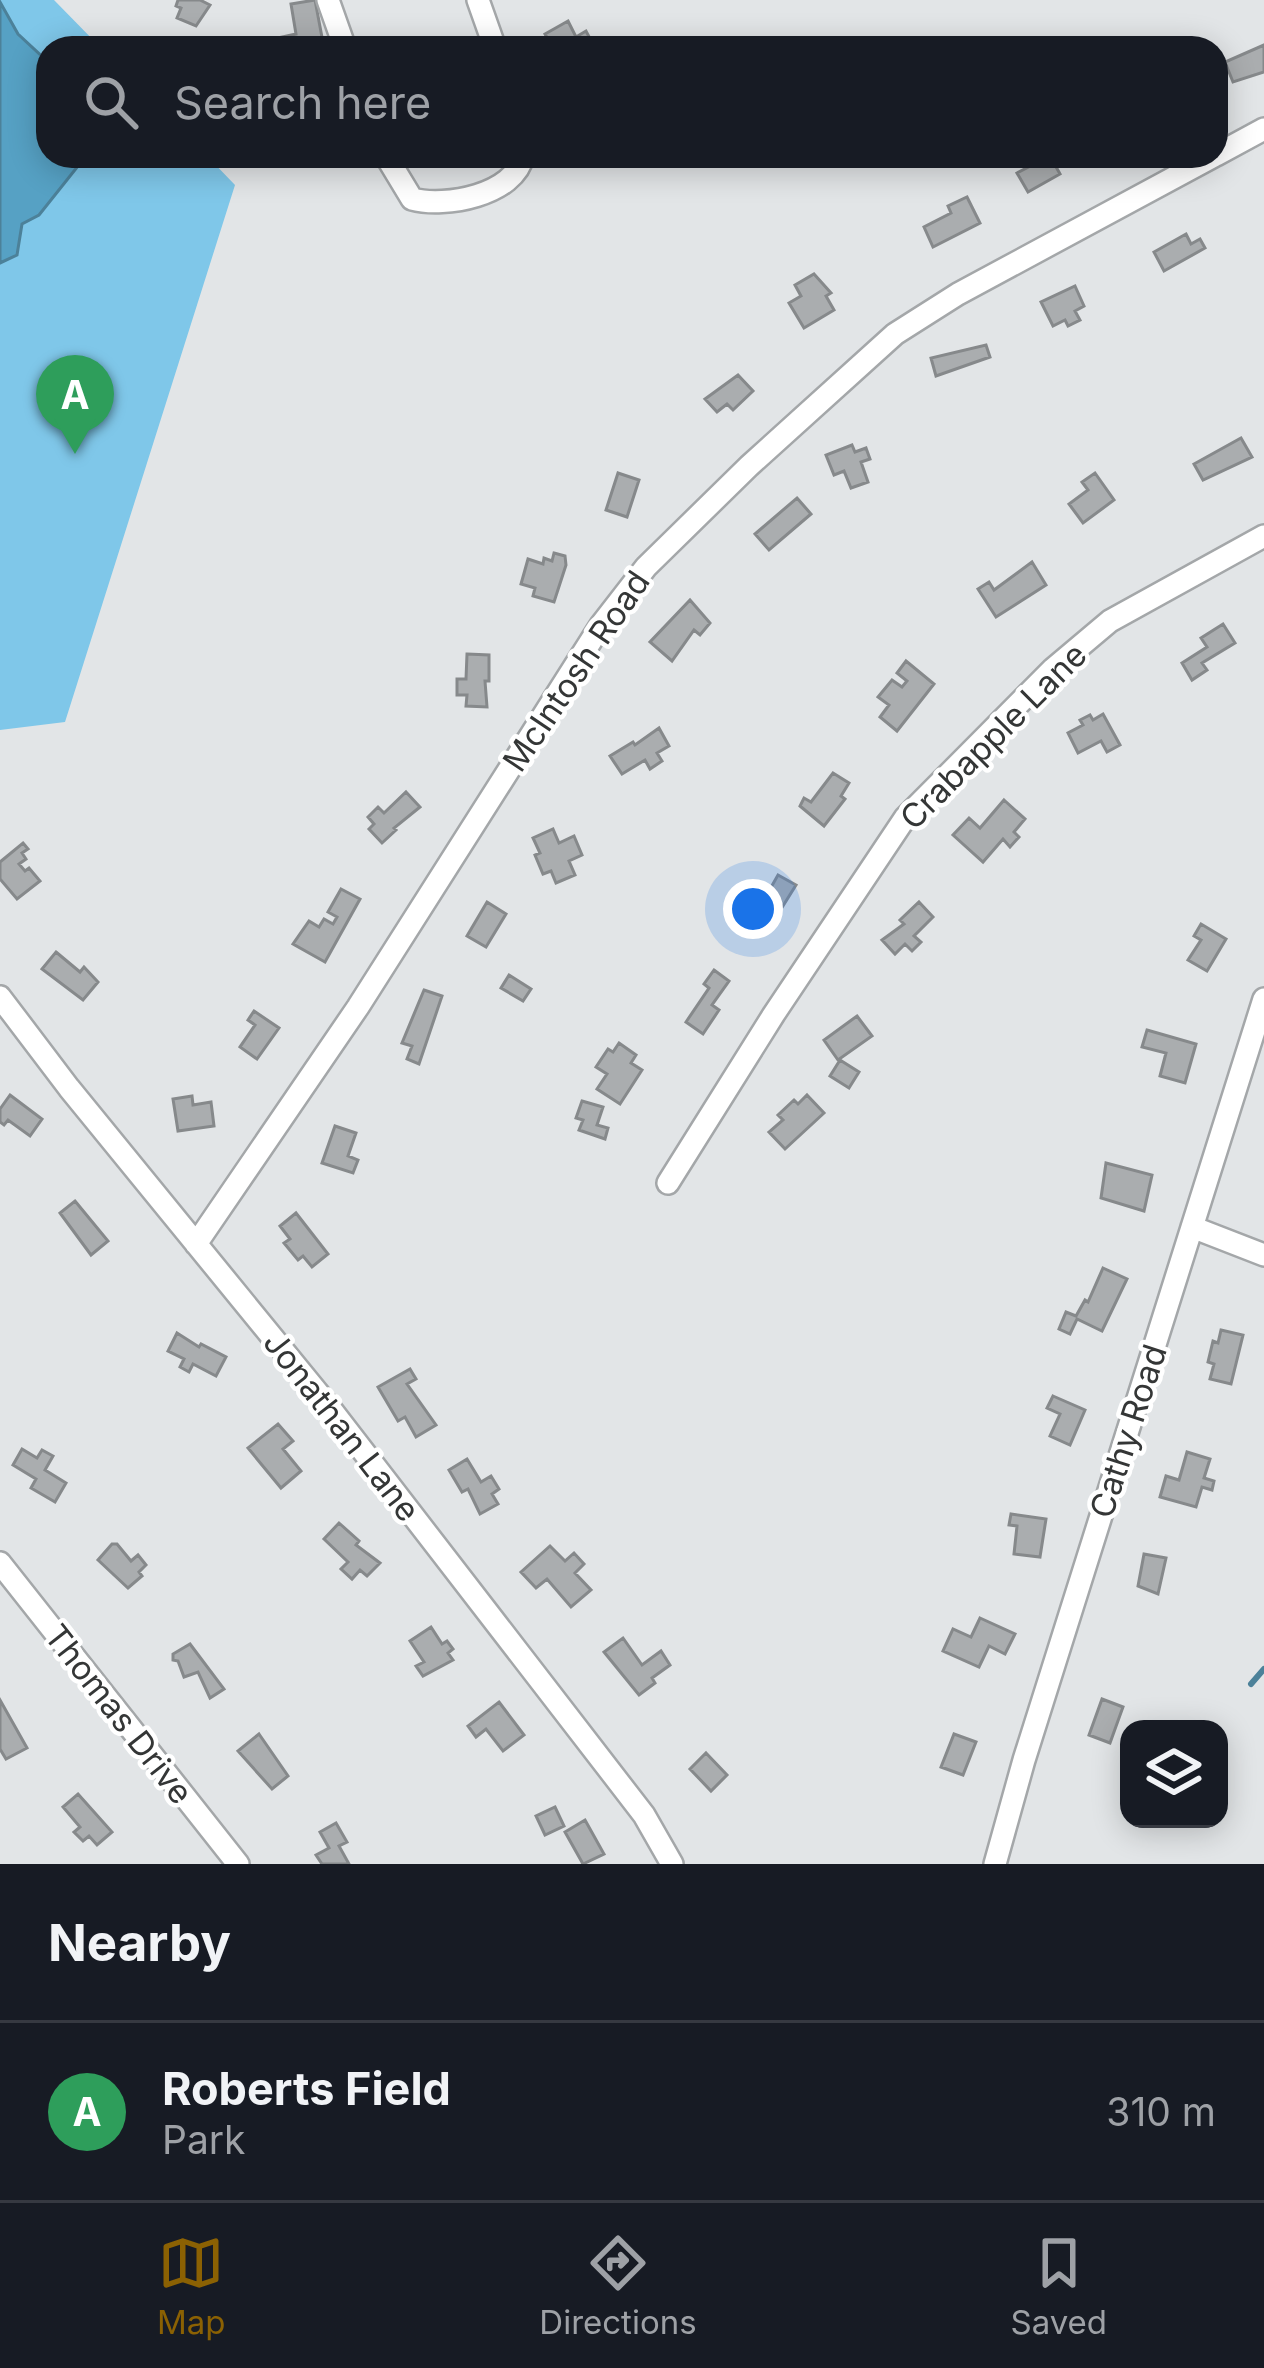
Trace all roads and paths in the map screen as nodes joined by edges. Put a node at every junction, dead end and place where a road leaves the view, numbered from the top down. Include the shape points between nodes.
1 (328, 0) edge
2 (478, 0) edge
3 (341, 36) edge
4 (491, 36) edge
5 (1264, 129) edge
6 (1228, 148) edge
7 (393, 168) edge
8 (520, 168) edge
9 (1191, 168) edge
10 (1264, 536) edge
11 (0, 997) edge
12 (1264, 999) edge
13 (668, 1183) dead end
14 (1192, 1227) junction
15 (196, 1244) junction
16 (1264, 1255) edge
17 (0, 1563) edge
18 (238, 1864) edge
19 (672, 1864) edge
20 (995, 1864) edge

1 - 3 street
2 - 4 street
5 - 6 street, McIntosh Road
7 - 8 street via 412,199 432,205 505,184
9 - 15 street, McIntosh Road via 895,334 646,567
10 - 13 street, Crabapple Lane via 1110,621 905,818
11 - 15 street, Jonathan Lane
12 - 14 street, Cathy Road
14 - 16 street
14 - 20 street, Cathy Road
15 - 19 street, Jonathan Lane via 644,1815
17 - 18 street, Thomas Drive

